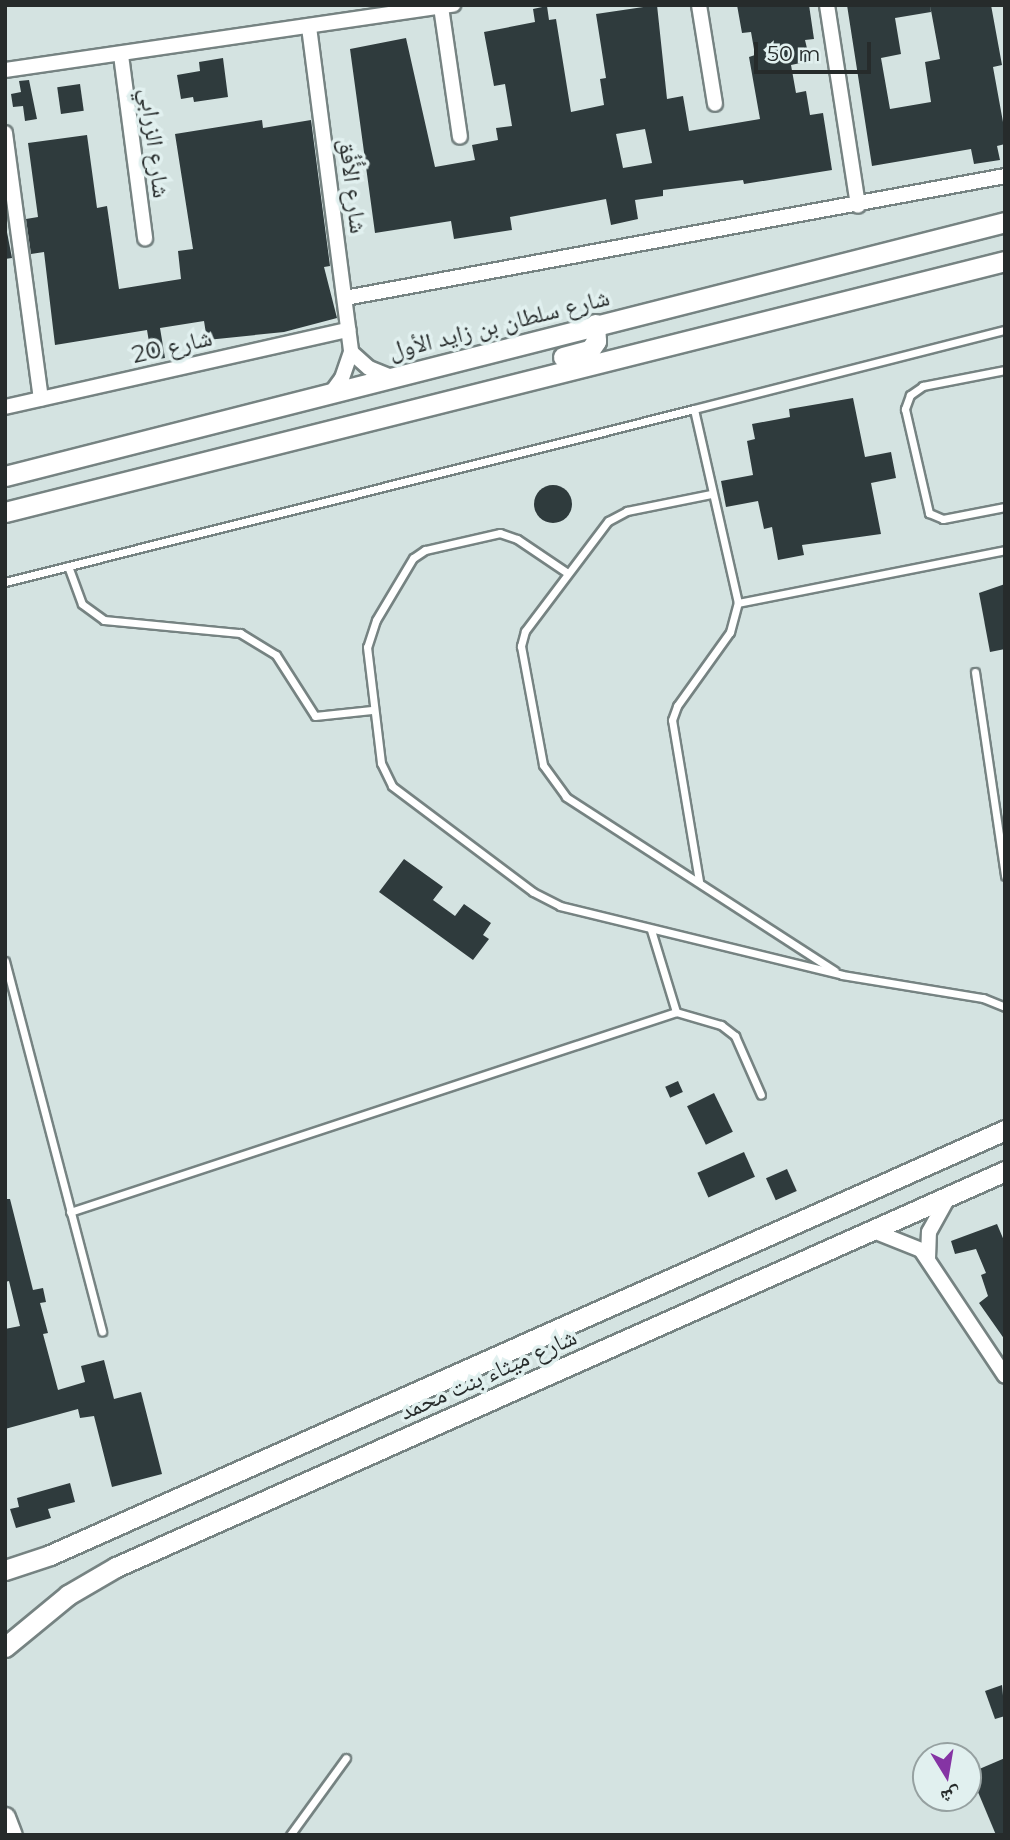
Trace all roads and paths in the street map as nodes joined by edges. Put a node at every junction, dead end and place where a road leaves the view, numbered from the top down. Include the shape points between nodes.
1 (699, 5) edge
2 (827, 5) edge
3 (447, 6) edge
4 (309, 27) junction
5 (121, 55) junction
6 (5, 70) edge
7 (715, 104) dead end
8 (5, 133) edge
9 (460, 137) dead end
10 (1005, 176) edge
11 (858, 206) junction
12 (1005, 222) edge
13 (145, 238) dead end
14 (1005, 261) edge
15 (345, 298) junction
16 (595, 324) junction
17 (348, 330) junction
18 (1005, 330) edge
19 (351, 352) junction
20 (1005, 370) edge
21 (391, 377) junction
22 (331, 393) junction
23 (461, 396) junction
24 (41, 399) junction
25 (5, 407) edge
26 (694, 409) junction
27 (5, 476) edge
28 (711, 494) junction
29 (1005, 507) edge
30 (5, 512) edge
31 (1005, 550) edge
32 (68, 566) junction
33 (566, 572) junction
34 (5, 582) edge
35 (738, 603) junction
36 (975, 672) dead end
37 (372, 710) junction
38 (1005, 876) edge
39 (699, 881) junction
40 (651, 930) junction
41 (5, 961) edge
42 (842, 975) junction
43 (1005, 1007) edge
44 (676, 1012) junction
45 (761, 1095) dead end
46 (1003, 1129) edge
47 (1005, 1171) edge
48 (949, 1196) junction
49 (70, 1212) junction
50 (871, 1230) junction
51 (928, 1259) junction
52 (102, 1332) dead end
53 (1005, 1376) edge
54 (5, 1570) edge
55 (5, 1647) edge
56 (346, 1758) dead end
57 (5, 1818) edge
58 (12, 1835) edge
59 (290, 1835) edge

1 - 7 street
2 - 11 street
3 - 4 street, شارع الزرابي
3 - 9 street, شارع الزرابي
4 - 5 street, شارع الزرابي
4 - 15 street, شارع الأُفُق
5 - 6 street, شارع الزرابي
5 - 13 street, شارع الزرابي
8 - 24 street
10 - 11 street
11 - 15 street
12 - 16 main road, شارع سلطان بن زايد الأول
14 - 23 main road
15 - 17 street, شارع الأُفُق
16 - 21 main road, شارع سلطان بن زايد الأول
16 - 23 main road via 596,341 590,350 514,370
17 - 19 street, شارع الأُفُق
17 - 24 street, شارع 20
18 - 26 lane
19 - 21 street via 369,368
19 - 22 street
20 - 29 lane via 923,386 910,395 905,409 929,513 943,519
21 - 22 main road, شارع سلطان بن زايد الأول
22 - 27 main road, شارع سلطان بن زايد الأول
23 - 30 main road
24 - 25 street, شارع 20
26 - 28 lane
26 - 32 lane
28 - 33 lane via 614,516
28 - 35 lane
31 - 35 lane
32 - 34 lane
32 - 37 lane via 82,604 104,620 240,634 276,655 315,716
33 - 37 lane via 506,534 418,553 369,638
33 - 39 lane via 525,631 521,646 543,765 566,797
35 - 39 lane via 734,625 672,720
36 - 38 lane
37 - 40 lane via 383,771 398,791 546,900
39 - 42 lane
40 - 42 lane
40 - 44 lane
41 - 49 lane
42 - 43 lane via 984,998
44 - 45 lane via 729,1029
44 - 49 lane
46 - 54 main road, شارع ميثاء بنت محمد via 41,1559
47 - 48 main road, شارع ميثاء بنت محمد
48 - 50 main road, شارع ميثاء بنت محمد
48 - 51 street via 929,1232
49 - 52 lane
50 - 51 street via 911,1244
50 - 55 main road, شارع ميثاء بنت محمد via 116,1567 68,1595
51 - 53 street
56 - 59 lane
57 - 58 main road

